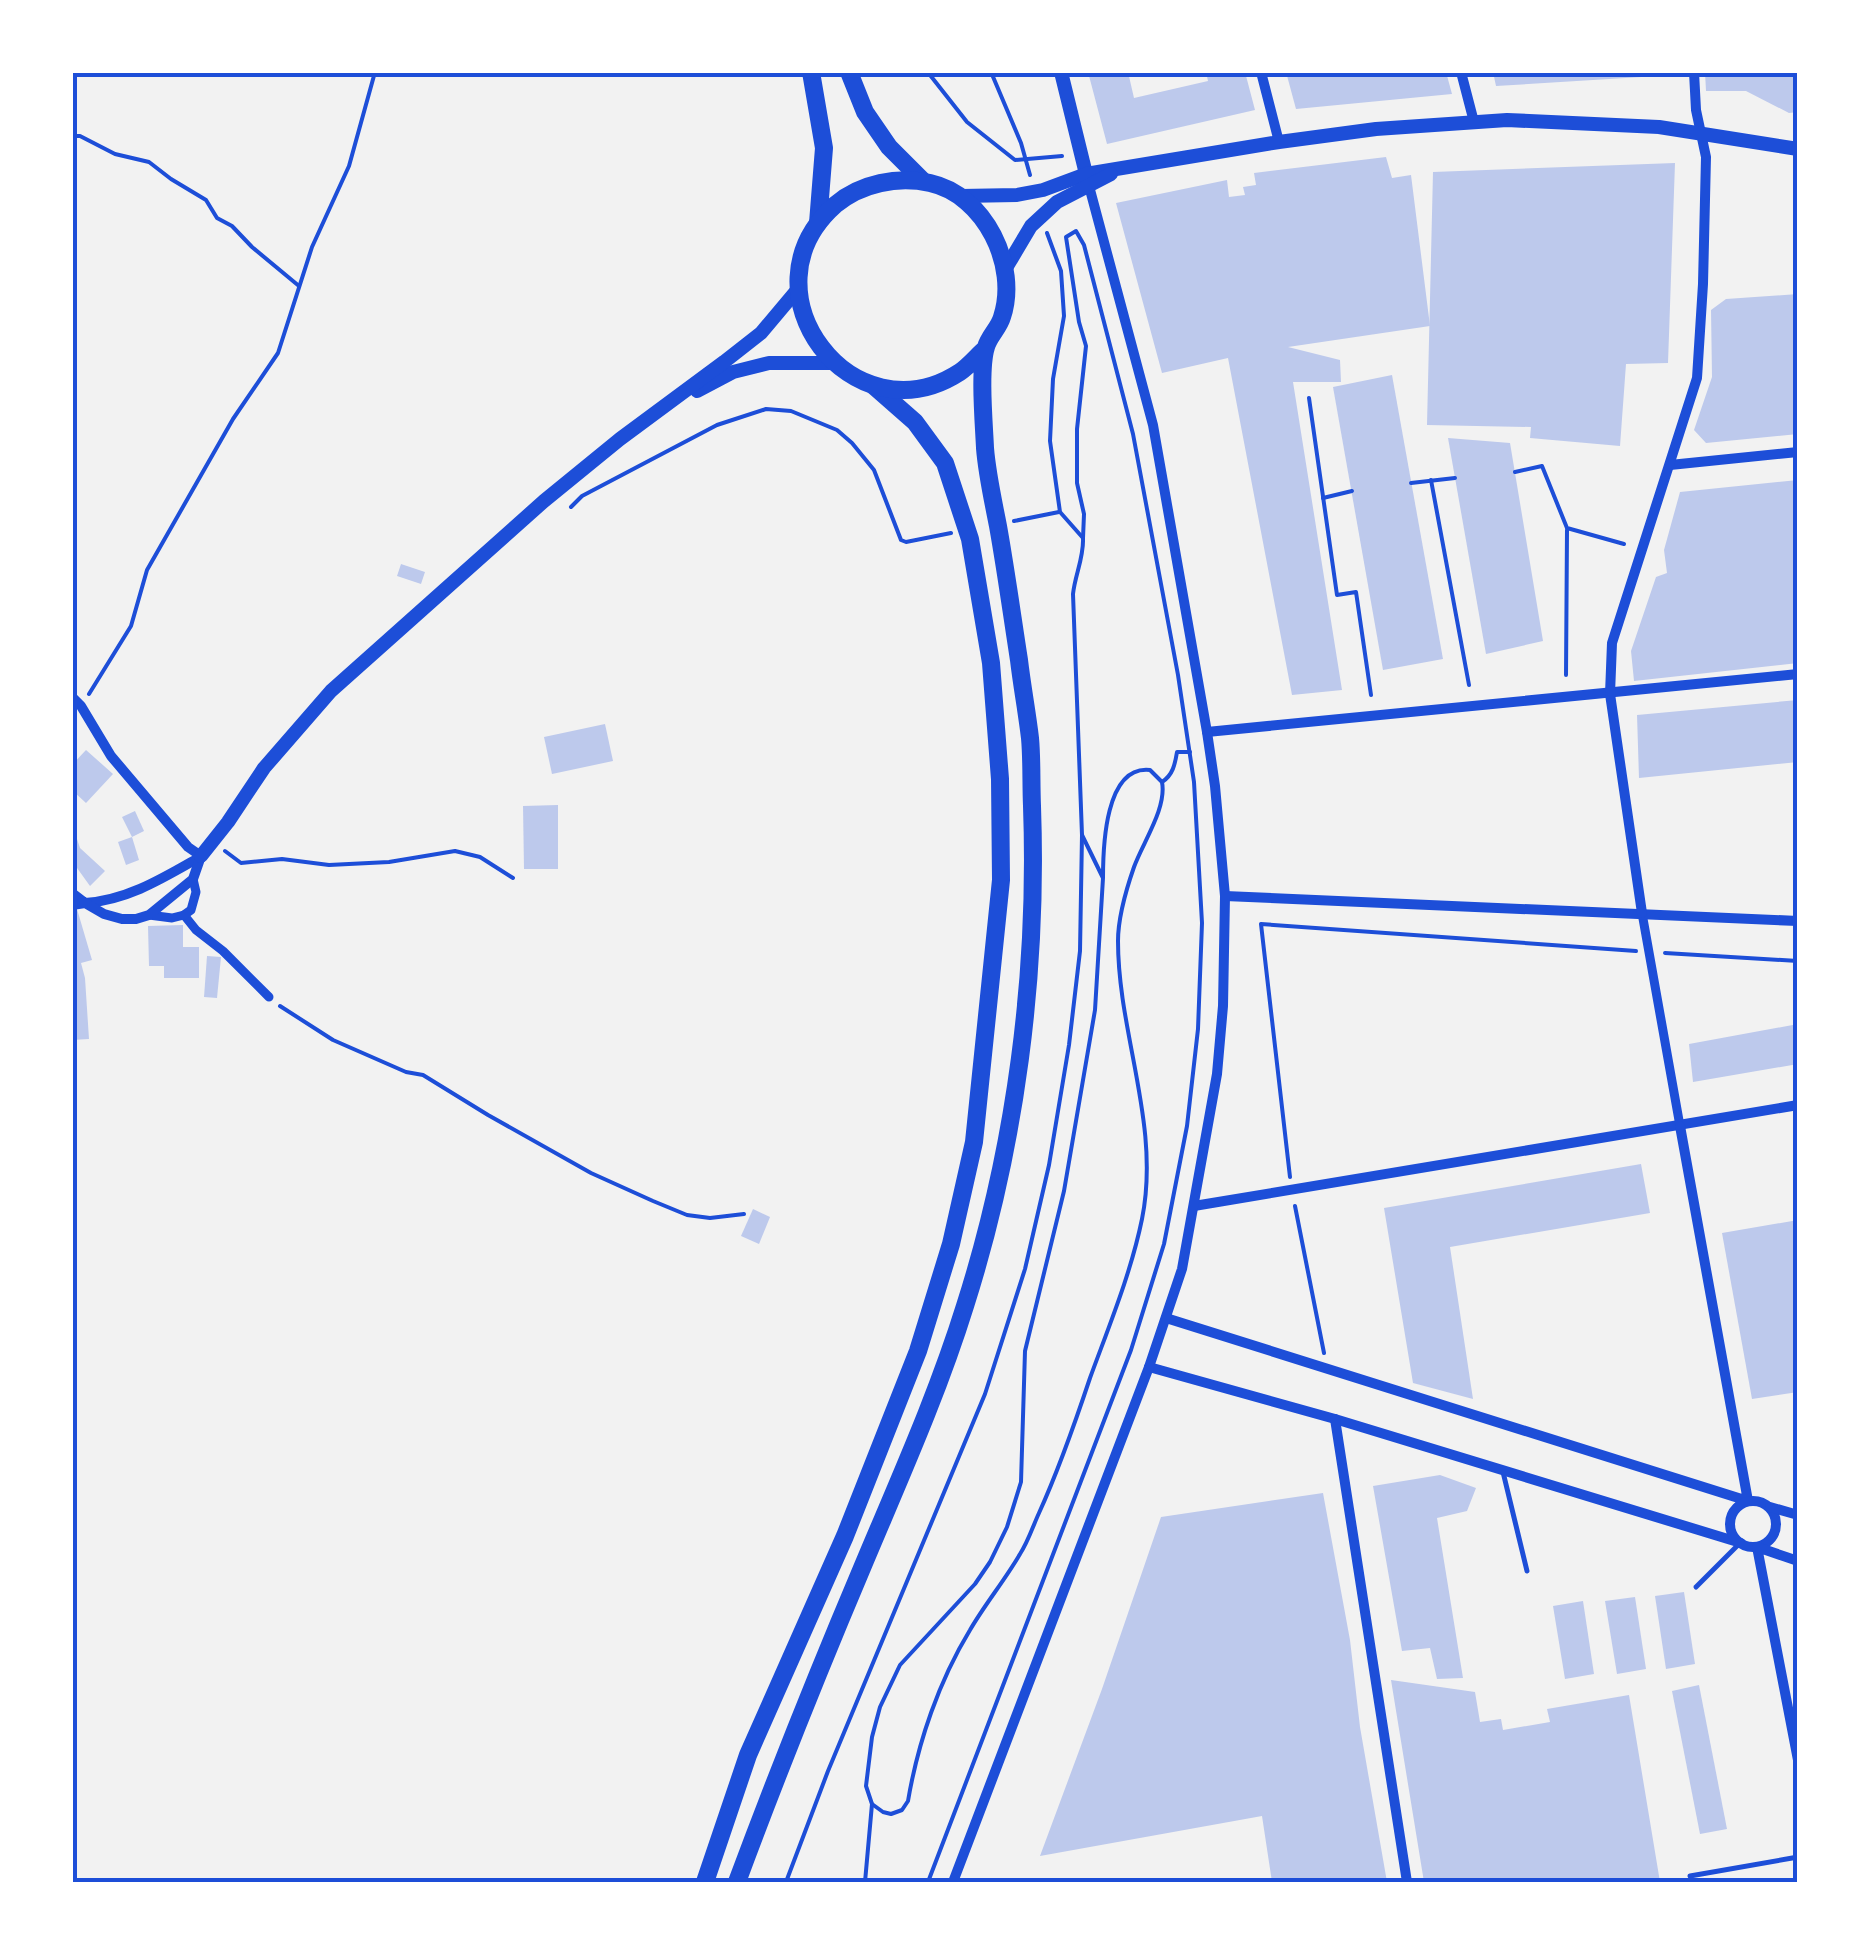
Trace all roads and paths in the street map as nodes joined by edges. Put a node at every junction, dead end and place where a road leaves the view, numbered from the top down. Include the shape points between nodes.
1 (375, 72) edge
2 (811, 72) edge
3 (849, 72) edge
4 (925, 72) edge
5 (991, 72) edge
6 (1061, 72) edge
7 (1261, 72) edge
8 (1461, 72) edge
9 (1694, 72) edge
10 (1474, 122) junction
11 (1702, 134) junction
12 (72, 136) edge
13 (1279, 142) junction
14 (1021, 143) dead end
15 (1798, 149) edge
16 (1062, 156) dead end
17 (1088, 180) junction
18 (923, 181) junction
19 (961, 196) junction
20 (818, 223) junction
21 (1053, 252) dead end
22 (1006, 268) junction
23 (299, 286) junction
24 (798, 289) junction
25 (985, 349) junction
26 (834, 363) junction
27 (873, 385) junction
28 (1308, 398) dead end
29 (656, 412) junction
30 (1798, 452) edge
31 (1670, 465) junction
32 (1515, 472) dead end
33 (1455, 478) dead end
34 (1432, 480) junction
35 (1411, 483) dead end
36 (1352, 491) dead end
37 (1323, 498) junction
38 (571, 507) dead end
39 (1567, 528) junction
40 (1083, 538) junction
41 (917, 540) dead end
42 (1624, 544) dead end
43 (1798, 674) edge
44 (1566, 675) dead end
45 (1469, 685) dead end
46 (1371, 694) dead end
47 (1610, 694) junction
48 (77, 701) edge
49 (1206, 732) junction
50 (1190, 752) junction
51 (1162, 782) junction
52 (1082, 834) junction
53 (213, 842) junction
54 (201, 856) junction
55 (193, 878) junction
56 (513, 878) dead end
57 (1103, 878) junction
58 (72, 893) edge
59 (1225, 896) junction
60 (79, 904) edge
61 (1642, 914) junction
62 (149, 915) junction
63 (184, 916) junction
64 (1798, 921) edge
65 (1649, 952) junction
66 (1798, 961) edge
67 (268, 997) joint
68 (1798, 1105) edge
69 (1680, 1126) junction
70 (1292, 1190) junction
71 (1194, 1206) junction
72 (744, 1214) dead end
73 (1166, 1318) junction
74 (1149, 1367) junction
75 (1326, 1368) junction
76 (1335, 1419) junction
77 (1502, 1471) junction
78 (1748, 1501) junction
79 (1768, 1507) junction
80 (1798, 1515) edge
81 (1740, 1544) junction
82 (1756, 1546) junction
83 (1798, 1560) edge
84 (1527, 1571) dead end
85 (1696, 1587) dead end
86 (1798, 1760) edge
87 (872, 1804) junction
88 (1798, 1857) edge
89 (1690, 1876) dead end
90 (705, 1882) edge
91 (737, 1882) edge
92 (786, 1882) edge
93 (865, 1882) edge
94 (928, 1882) edge
95 (954, 1882) edge
96 (1407, 1882) edge

1 - 23 path via 349,166
2 - 20 highway via 824,148
3 - 18 highway via 865,112
4 - 16 path via 967,122 1015,160
5 - 14 path
6 - 17 street
7 - 13 street
8 - 10 street
9 - 11 street
10 - 11 street
10 - 13 street
11 - 15 street
11 - 31 street via 1697,378
12 - 23 path via 149,162 206,200 217,218
13 - 17 street
17 - 19 street via 1017,196
17 - 22 street via 1031,226
17 - 49 street via 1152,425
18 - 19 highway
18 - 20 highway via 864,187
19 - 22 highway via 979,212
20 - 24 highway via 806,243
21 - 40 path via 1064,316 1050,441 1060,512
22 - 25 highway via 1002,318
23 - 48 path via 278,353 147,570 131,626
24 - 26 highway via 808,330
24 - 29 street via 761,332
25 - 27 highway via 935,384 904,390
25 - 91 highway via 986,456 1030,738 1034,882 1024,1034 995,1202 965,1306
26 - 27 highway
26 - 29 street via 769,363 733,372
27 - 90 highway via 915,422 945,463 970,539 991,663 1000,880 974,1142 918,1351 748,1755
28 - 37 path
29 - 53 street via 544,500 331,690 264,768
30 - 31 street
31 - 47 street via 1612,643
32 - 39 path via 1542,466
33 - 34 path
34 - 35 path
34 - 45 path
36 - 37 path
37 - 46 path via 1338,595 1356,592
38 - 41 path via 718,425 766,410 791,411 852,443 874,470 901,540
39 - 42 path
39 - 44 path
40 - 50 path via 1077,483 1086,346 1066,237 1076,231 1133,434
40 - 52 path via 1073,594
43 - 47 street
47 - 49 street
47 - 61 street
48 - 54 street via 111,756
49 - 59 street
50 - 51 path via 1177,752
50 - 94 path via 1202,924 1198,1030 1164,1244
51 - 57 path via 1144,769 1121,784 1105,834
51 - 87 path via 1163,798 1135,864 1118,936 1145,1128 1137,1238 1064,1454 1021,1554 955,1656 908,1801 890,1814
52 - 57 path
52 - 92 path via 1080,951 1068,1045 1025,1269 985,1394
53 - 54 street
53 - 56 path via 241,863 390,862 454,851 480,857
54 - 55 street
54 - 60 street via 135,893
55 - 62 street
55 - 63 street via 196,892
57 - 87 path via 1084,1078 1026,1351 1016,1505 975,1584 900,1665 889,1686 872,1736 866,1786
58 - 60 street
59 - 61 street
59 - 71 street via 1218,1057
60 - 62 street via 122,919
61 - 64 street
61 - 65 street
62 - 63 street
63 - 67 street
65 - 66 path
65 - 69 street
65 - 70 path via 1261,924
67 - 72 path via 333,1040 423,1075 591,1173 686,1215
68 - 69 street
69 - 70 street
69 - 78 street
70 - 71 street
70 - 75 path
71 - 73 street
73 - 74 street
73 - 75 street
74 - 76 street
74 - 95 street
75 - 78 street
76 - 77 street
76 - 96 street
77 - 81 street
77 - 84 lane
78 - 79 street
78 - 81 street via 1731,1516
79 - 80 street
79 - 82 street via 1776,1519 1774,1534
81 - 82 street
81 - 85 lane
82 - 83 street
82 - 86 street
87 - 93 path
88 - 89 lane

